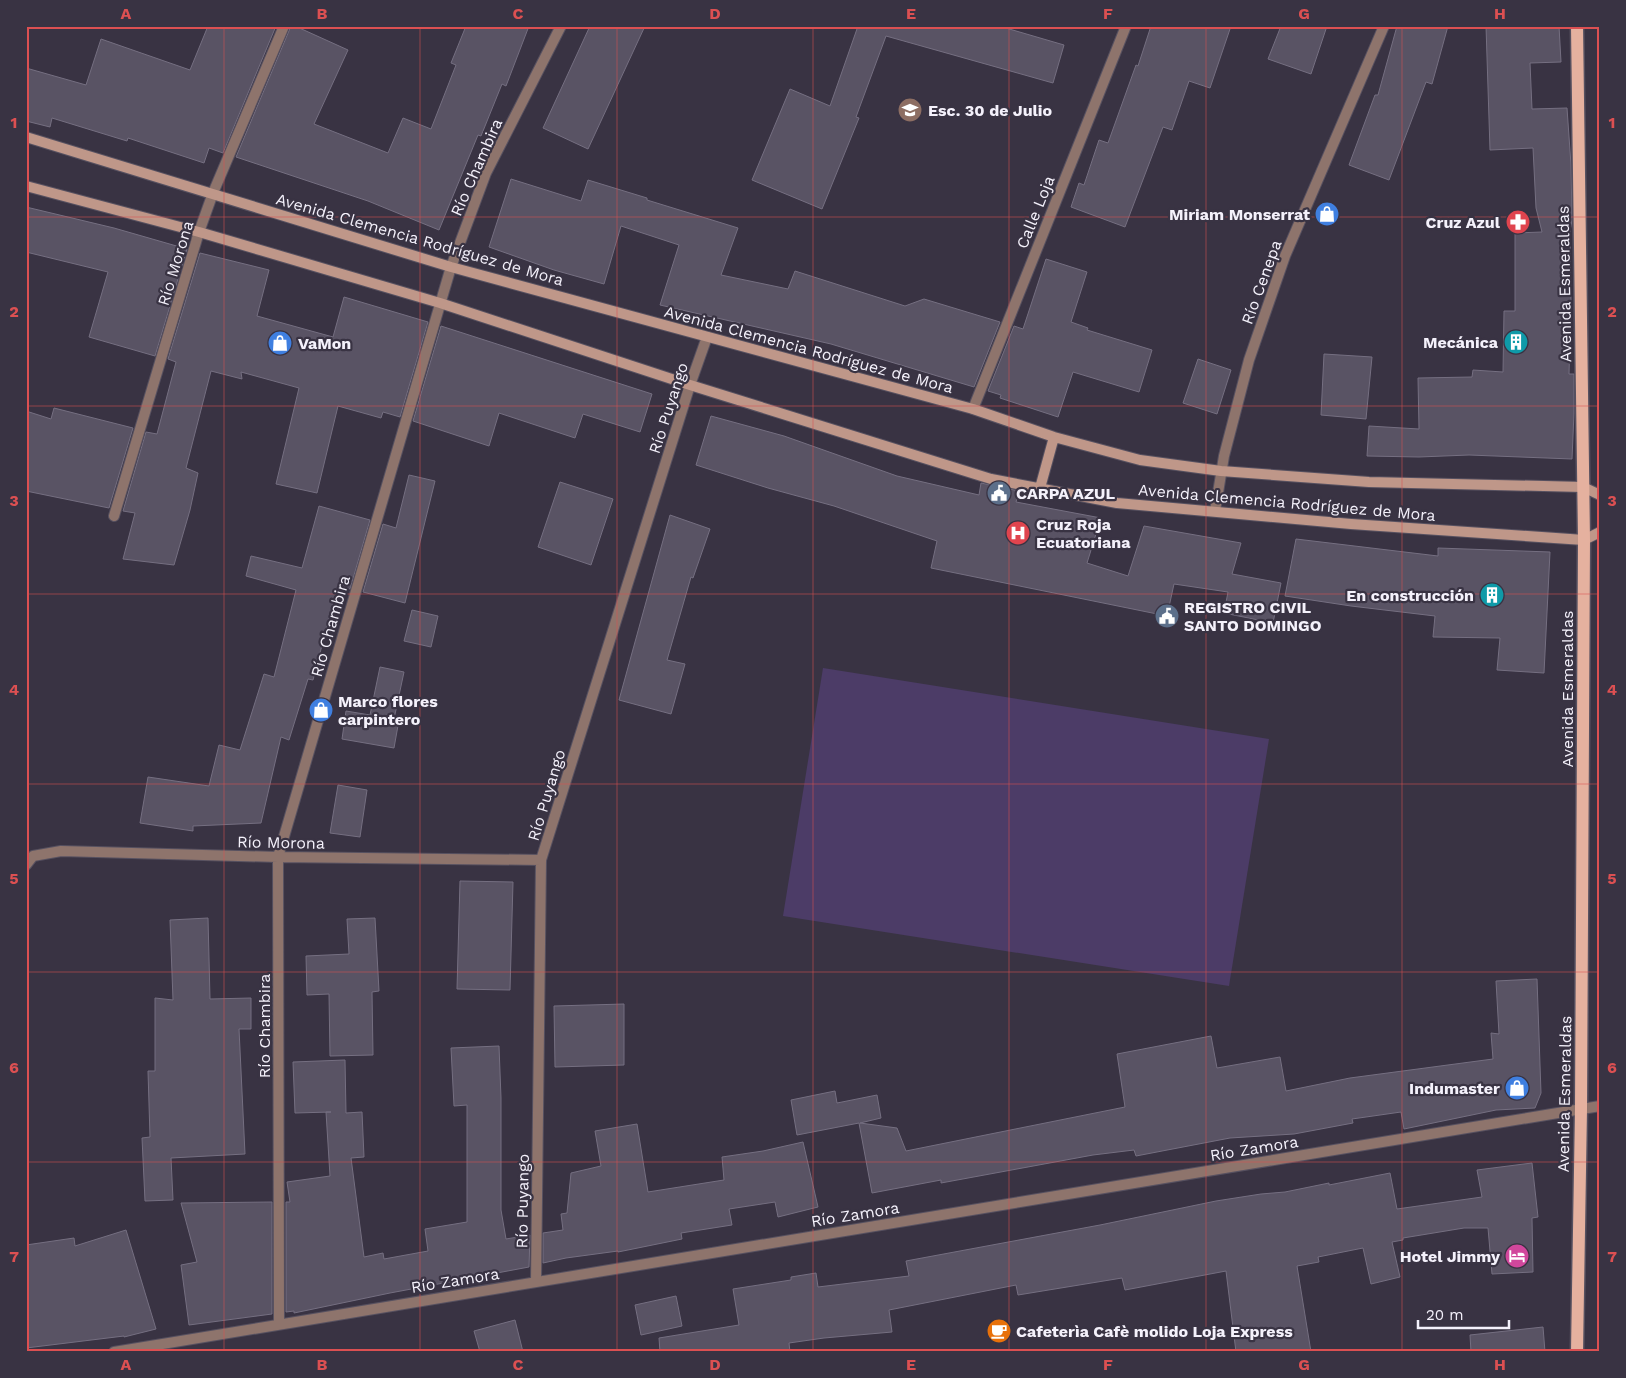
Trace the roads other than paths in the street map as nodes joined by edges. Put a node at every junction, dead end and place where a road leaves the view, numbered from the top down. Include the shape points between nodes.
1 (284, 26) edge
2 (561, 26) edge
3 (1126, 26) edge
4 (1384, 26) edge
5 (1577, 26) edge
6 (26, 137) edge
7 (26, 186) edge
8 (213, 193) junction
9 (199, 232) junction
10 (451, 267) junction
11 (440, 303) junction
12 (707, 337) junction
13 (690, 385) junction
14 (973, 409) junction
15 (1054, 438) junction
16 (1221, 471) junction
17 (1583, 487) junction
18 (1040, 488) junction
19 (1600, 495) edge
20 (1215, 511) junction
21 (114, 516) dead end
22 (1600, 532) edge
23 (1584, 540) junction
24 (278, 857) junction
25 (541, 860) junction
26 (26, 865) edge
27 (1600, 1106) edge
28 (1581, 1109) junction
29 (536, 1282) junction
30 (279, 1324) junction
31 (114, 1352) edge
32 (1577, 1352) edge

1 - 8 street, Río Morona
2 - 10 street, Río Chambira via 486,173
3 - 14 street, Calle Loja
4 - 16 street, Río Cenepa via 1285,256 1249,360
5 - 17 main road, Avenida Esmeraldas
6 - 8 street, Avenida Clemencia Rodríguez de Mora
7 - 9 street, Avenida Clemencia Rodríguez de Mora
8 - 9 street, Río Morona
8 - 10 street, Avenida Clemencia Rodríguez de Mora
9 - 11 street, Avenida Clemencia Rodríguez de Mora
9 - 21 street, Río Morona
10 - 11 street, Río Chambira
10 - 12 street, Avenida Clemencia Rodríguez de Mora
11 - 13 street, Avenida Clemencia Rodríguez de Mora
11 - 24 street, Río Chambira
12 - 13 street, Río Puyango
12 - 14 street, Avenida Clemencia Rodríguez de Mora
13 - 18 street, Avenida Clemencia Rodríguez de Mora via 991,478
13 - 25 street, Río Puyango
14 - 15 street, Avenida Clemencia Rodríguez de Mora
15 - 16 street, Avenida Clemencia Rodríguez de Mora via 1140,460
15 - 18 street
16 - 17 street, Avenida Clemencia Rodríguez de Mora via 1369,482
16 - 20 street, Río Cenepa
17 - 19 street, Avenida Clemencia Rodríguez de Mora
17 - 23 main road, Avenida Esmeraldas
18 - 20 street, Avenida Clemencia Rodríguez de Mora via 1116,503
20 - 23 street, Avenida Clemencia Rodríguez de Mora
22 - 23 street
23 - 28 main road, Avenida Esmeraldas
24 - 25 street, Río Morona
24 - 26 street, Río Morona via 61,851 33,856
24 - 30 street, Río Chambira
25 - 29 street, Río Puyango
27 - 28 street, Río Zamora
28 - 29 street, Río Zamora
28 - 32 main road, Avenida Esmeraldas
29 - 30 street, Río Zamora
30 - 31 street, Río Zamora

